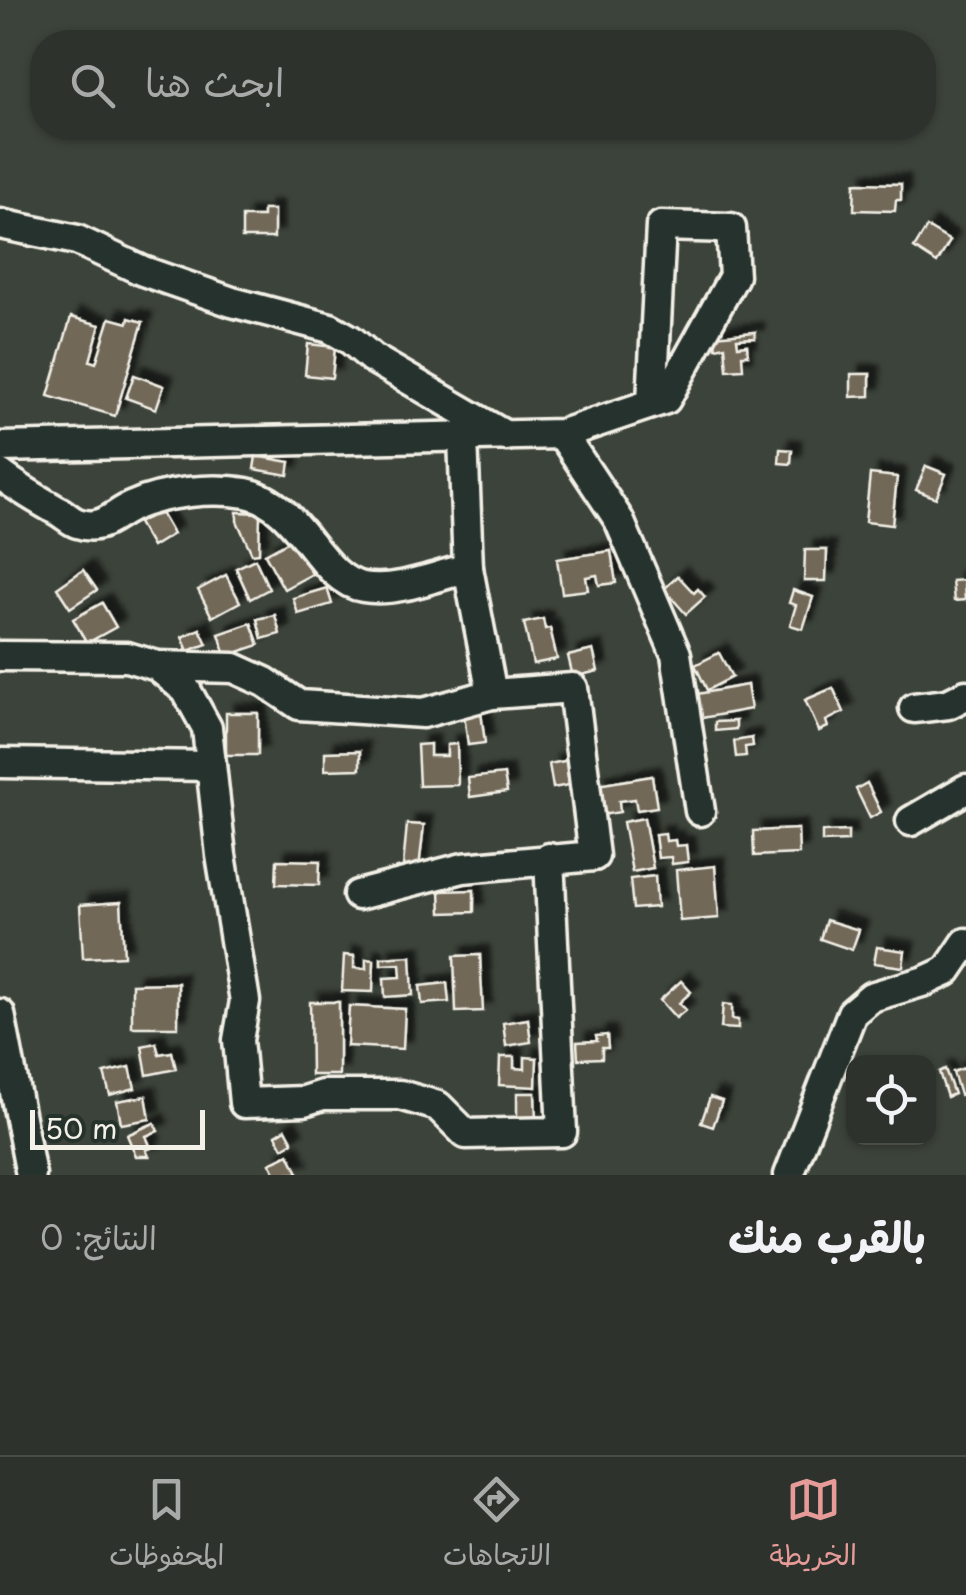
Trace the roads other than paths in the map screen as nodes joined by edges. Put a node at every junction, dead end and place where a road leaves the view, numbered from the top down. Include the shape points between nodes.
1 (0, 224) edge
2 (652, 402) junction
3 (562, 434) junction
4 (506, 436) junction
5 (462, 437) junction
6 (0, 447) edge
7 (0, 474) edge
8 (468, 568) junction
9 (0, 656) edge
10 (157, 666) junction
11 (492, 694) junction
12 (966, 695) edge
13 (914, 708) dead end
14 (0, 763) edge
15 (212, 766) junction
16 (966, 788) edge
17 (700, 811) dead end
18 (911, 821) dead end
19 (549, 858) junction
20 (358, 895) dead end
21 (966, 942) edge
22 (0, 1014) edge
23 (32, 1175) edge
24 (789, 1175) edge

1 - 4 street via 77,240 232,302 330,328
2 - 2 street via 661,226 731,228 734,276 666,399
2 - 3 street
3 - 4 street
3 - 17 street via 619,520 676,654
4 - 5 street
5 - 6 street
5 - 8 street
7 - 8 street via 79,524 109,523 130,507 168,496 248,494 299,527 350,584 367,588
8 - 11 street
9 - 10 street via 127,657
10 - 11 street via 234,668 299,705 423,713
10 - 15 street via 186,690 207,728
11 - 19 street via 573,688 594,856
12 - 13 street
14 - 15 street
15 - 19 street via 245,1002 238,1040 244,1102 400,1094 438,1106 466,1134 562,1132
16 - 18 street
19 - 20 street via 463,868
21 - 24 street via 947,971 871,996 852,1013
22 - 23 street

